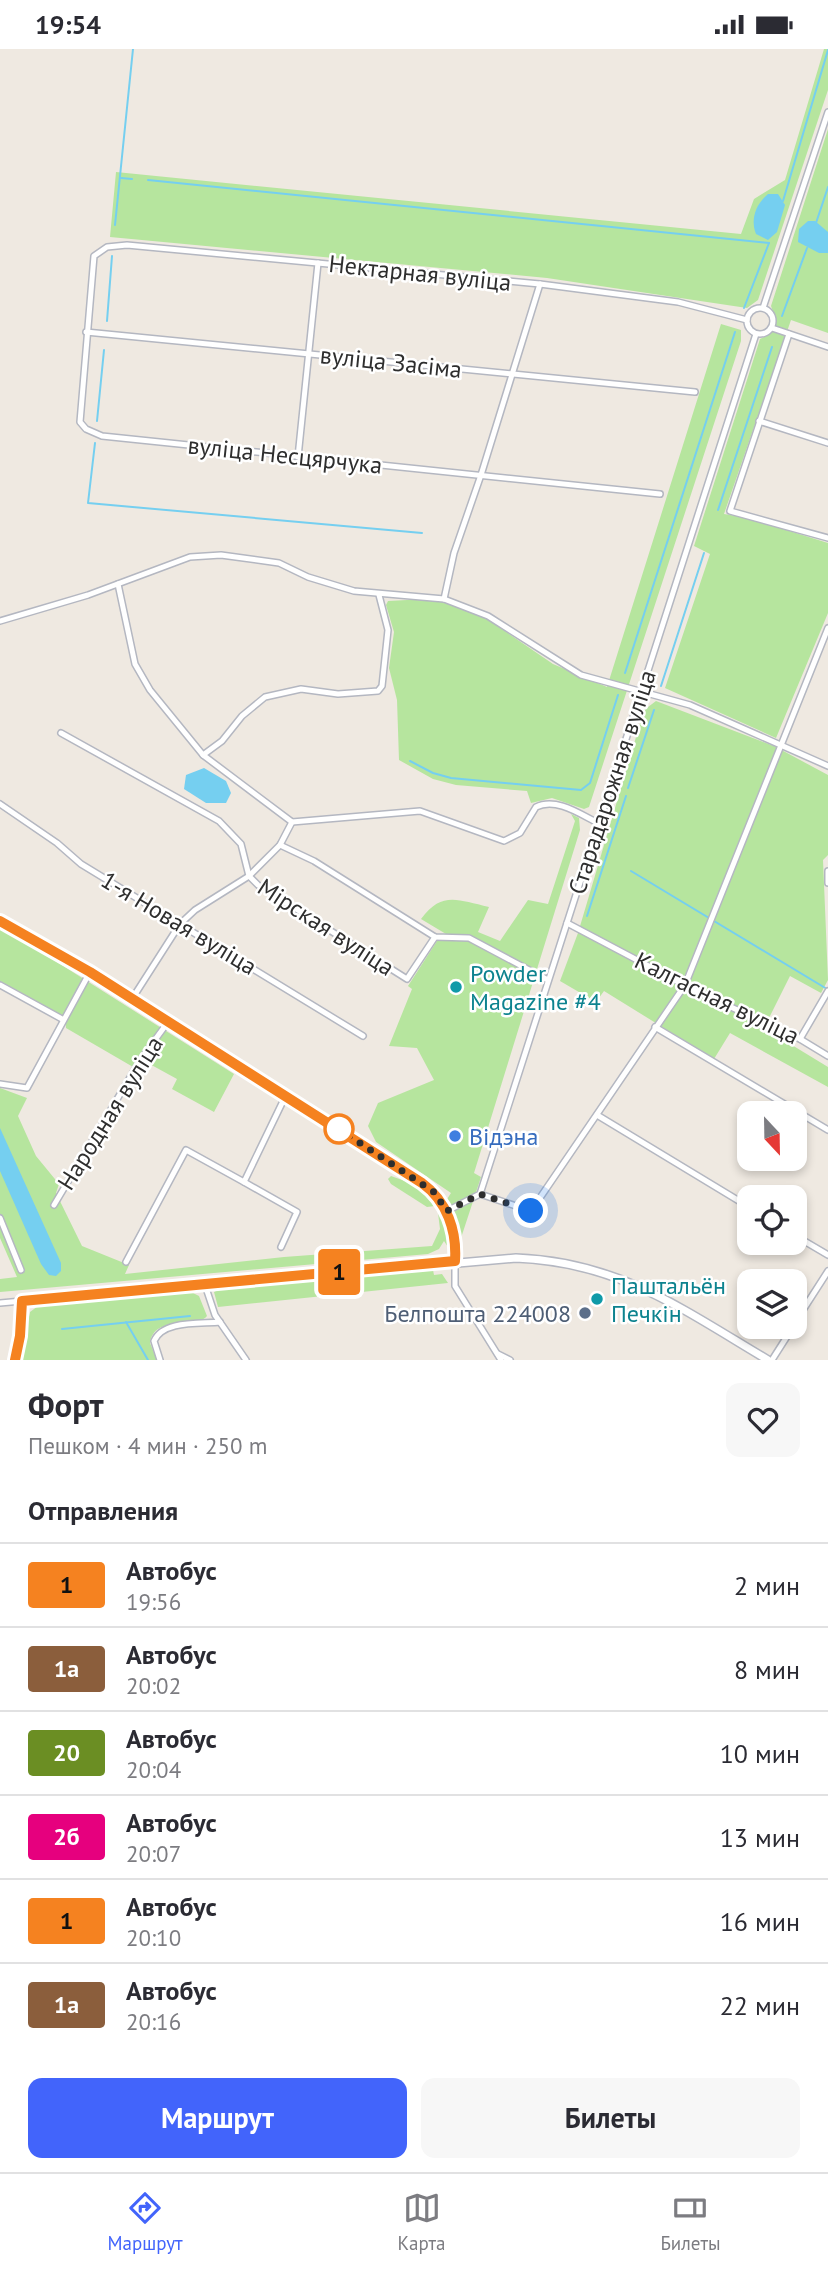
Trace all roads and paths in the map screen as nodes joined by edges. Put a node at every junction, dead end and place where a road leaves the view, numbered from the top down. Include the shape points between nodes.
1 (828, 112) edge
2 (94, 255) joint
3 (318, 263) junction
4 (540, 284) junction
5 (763, 308) junction
6 (747, 320) junction
7 (772, 328) junction
8 (86, 332) junction
9 (756, 334) junction
10 (789, 334) junction
11 (828, 347) edge
12 (308, 353) junction
13 (511, 374) junction
14 (695, 392) dead end
15 (759, 421) junction
16 (828, 443) edge
17 (298, 457) junction
18 (481, 475) junction
19 (660, 494) dead end
20 (828, 538) edge
21 (118, 584) junction
22 (379, 595) junction
23 (443, 599) junction
24 (0, 621) edge
25 (828, 628) edge
26 (641, 691) junction
27 (61, 733) dead end
28 (784, 745) junction
29 (203, 755) junction
30 (828, 766) edge
31 (0, 804) edge
32 (292, 822) junction
33 (598, 823) junction
34 (280, 845) junction
35 (828, 871) edge
36 (249, 876) junction
37 (828, 883) edge
38 (0, 921) edge
39 (567, 923) junction
40 (180, 924) junction
41 (435, 937) junction
42 (90, 972) junction
43 (548, 980) junction
44 (0, 985) edge
45 (685, 985) junction
46 (828, 991) edge
47 (132, 999) junction
48 (62, 1019) junction
49 (168, 1022) junction
50 (655, 1027) junction
51 (363, 1036) dead end
52 (800, 1038) junction
53 (828, 1056) edge
54 (0, 1084) edge
55 (285, 1097) junction
56 (597, 1115) junction
57 (828, 1130) edge
58 (244, 1182) junction
59 (480, 1194) junction
60 (737, 1200) edge
61 (54, 1205) dead end
62 (447, 1211) junction
63 (0, 1218) edge
64 (807, 1243) edge
65 (281, 1247) dead end
66 (828, 1255) edge
67 (455, 1261) junction
68 (125, 1262) dead end
69 (21, 1270) dead end
70 (828, 1271) edge
71 (205, 1285) junction
72 (22, 1301) junction
73 (0, 1303) edge
74 (807, 1304) edge
75 (220, 1322) junction
76 (784, 1339) edge
77 (496, 1352) junction
78 (15, 1360) edge
79 (160, 1360) edge
80 (246, 1360) edge
81 (490, 1360) edge
82 (501, 1360) edge
83 (510, 1360) edge
84 (770, 1360) edge

1 - 5 street
2 - 3 street, Нектарная вуліца via 107,247 127,245
2 - 8 street, вуліца Несцярчука
3 - 4 street, Нектарная вуліца
3 - 12 street
4 - 6 street, Нектарная вуліца via 678,302
4 - 13 street
5 - 6 street via 754,309
5 - 7 street via 772,315
6 - 9 street
7 - 9 street
7 - 10 street
8 - 12 street, вуліца Засіма
8 - 17 street, вуліца Несцярчука via 80,422 86,429 102,436
9 - 26 street, Старадарожная вуліца
10 - 11 street
10 - 15 street
12 - 13 street, вуліца Засіма
12 - 17 street
13 - 14 street, вуліца Засіма
13 - 18 street
15 - 16 street
15 - 20 street via 730,511
17 - 18 street, вуліца Несцярчука
18 - 19 street, вуліца Несцярчука
18 - 23 street
21 - 22 street via 190,558 221,555 279,563 308,577
21 - 24 street
21 - 29 street via 141,677
22 - 23 street
22 - 29 street via 388,629 378,691 338,694 301,689 265,697
23 - 26 street via 488,615 581,675
25 - 28 street
26 - 28 street via 690,705
26 - 33 street, Старадарожная вуліца
27 - 36 street, Мірская вуліца via 219,821 241,844
28 - 30 street
28 - 45 street
29 - 32 street
31 - 40 street, 1-я Новая вуліца via 81,865
32 - 33 street via 420,811 504,841 520,833 536,807 549,804
32 - 34 street
33 - 39 street, Старадарожная вуліца
34 - 36 street
34 - 41 street via 314,861
35 - 37 street
36 - 40 street via 195,909
36 - 41 street, Мірская вуліца via 407,979
38 - 42 street
39 - 43 street, Старадарожная вуліца
39 - 45 street, Калгасная вуліца
40 - 47 street
40 - 51 street, 1-я Новая вуліца
41 - 43 street via 469,938
42 - 47 street
42 - 48 street
43 - 59 street, Старадарожная вуліца
44 - 48 street
45 - 50 street
45 - 52 street, Калгасная вуліца
46 - 52 street
47 - 49 street
48 - 54 street via 27,1088
49 - 55 street
49 - 61 street, Народная вуліца
50 - 56 street
50 - 57 street
52 - 53 street, Калгасная вуліца
55 - 58 street
55 - 62 street via 422,1183
56 - 59 street via 531,1211
56 - 60 street
58 - 65 street via 297,1212
58 - 68 street via 186,1150
59 - 62 street
62 - 67 street
63 - 69 street
64 - 66 street
67 - 71 main road
67 - 77 street via 455,1286
67 - 84 main road via 551,1259 610,1273
70 - 74 street
71 - 72 main road
71 - 75 street
72 - 73 street
72 - 78 main road
75 - 79 street via 159,1333 154,1341
75 - 80 street
76 - 84 street
77 - 81 street
77 - 82 street
77 - 83 street

